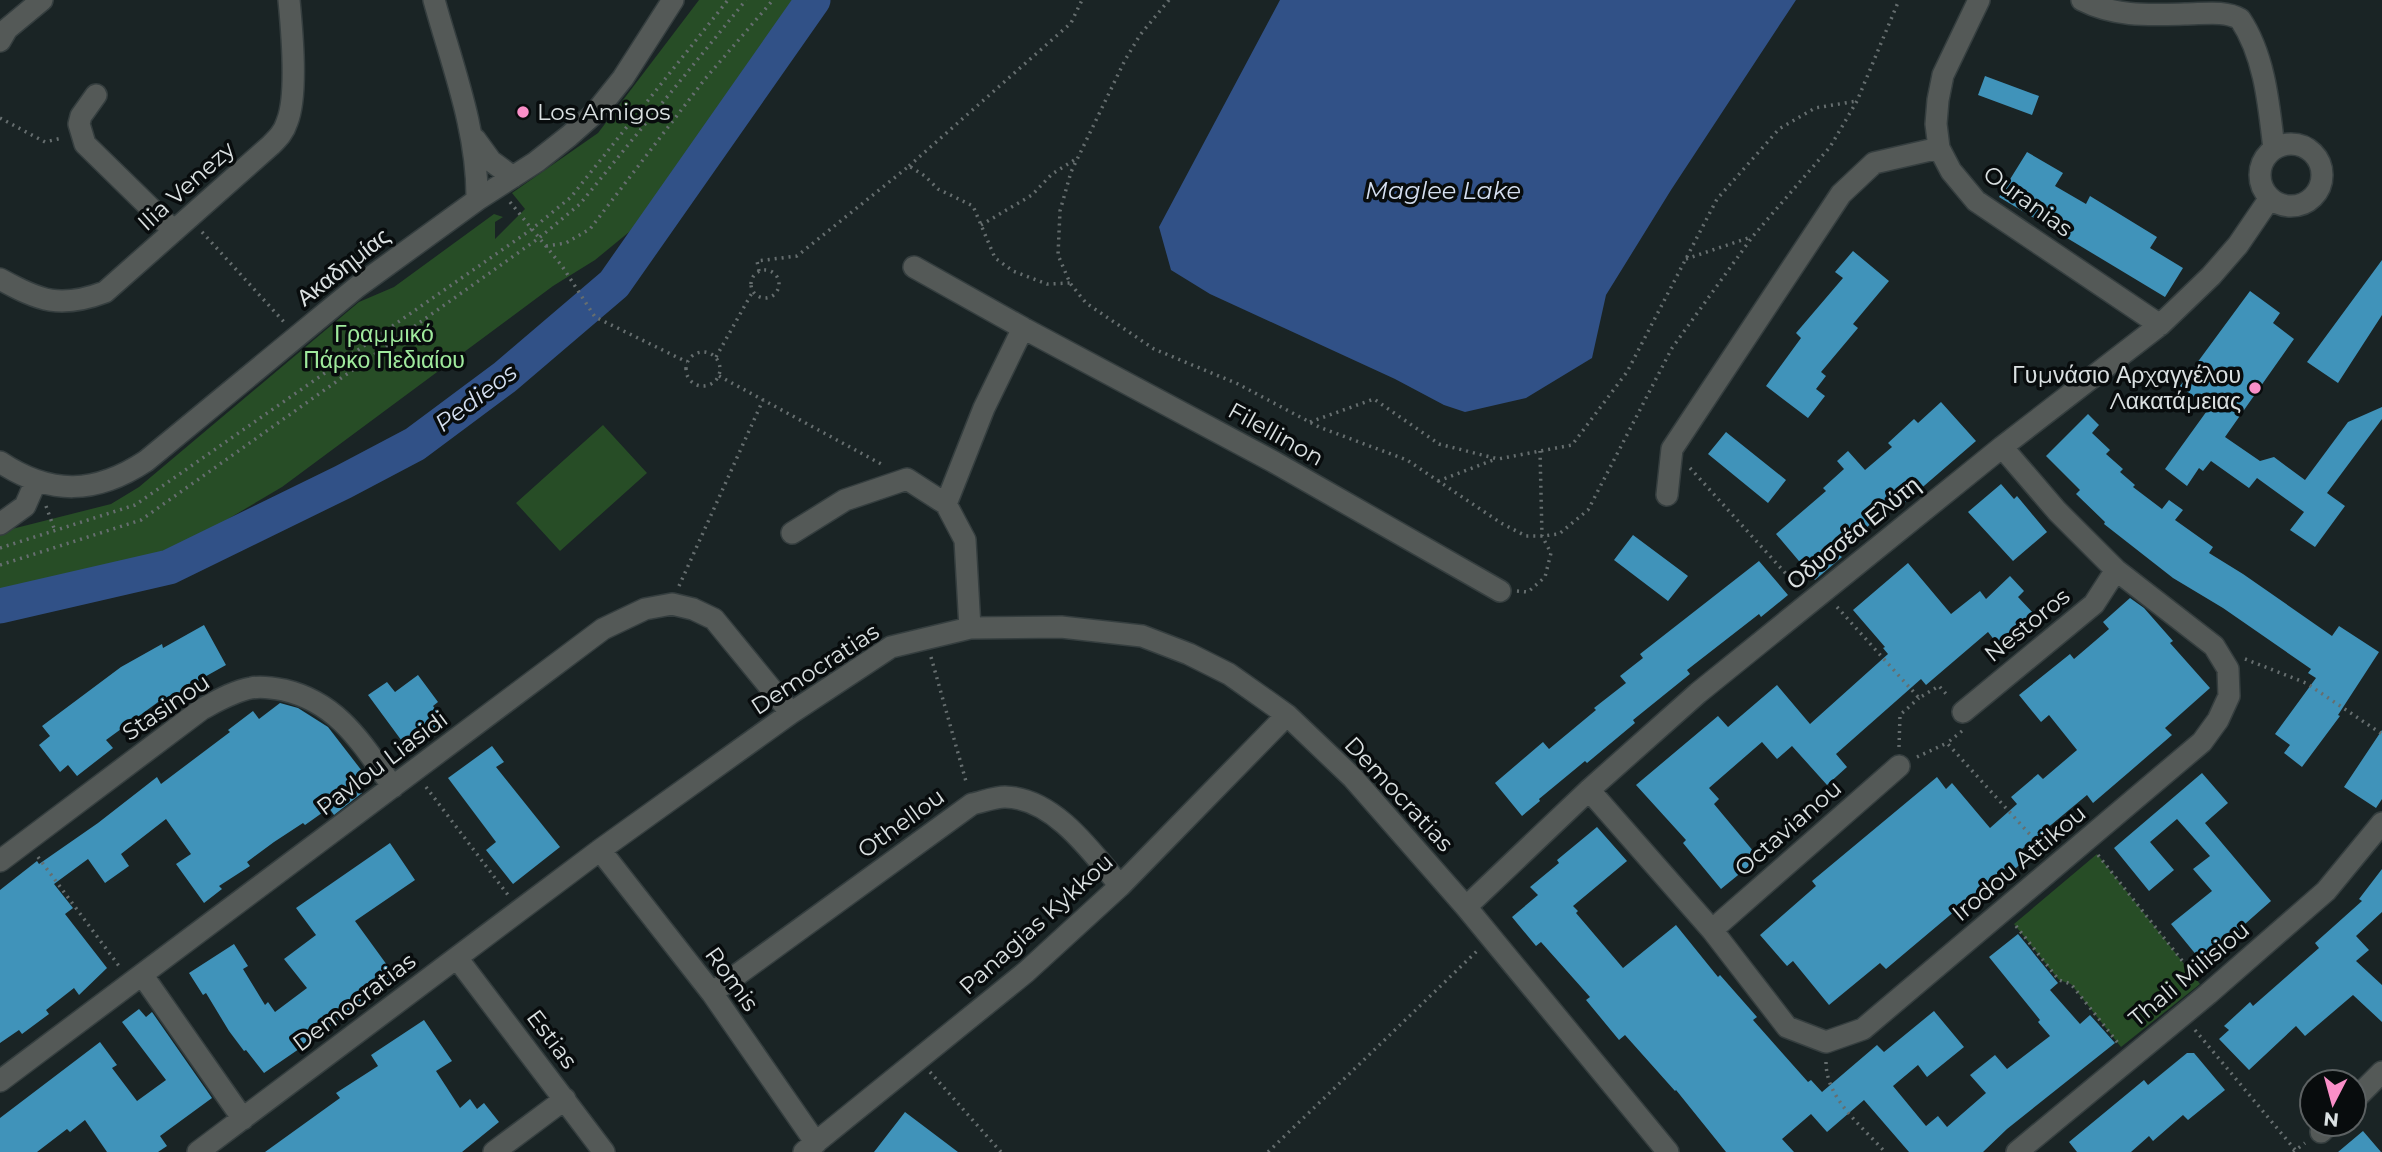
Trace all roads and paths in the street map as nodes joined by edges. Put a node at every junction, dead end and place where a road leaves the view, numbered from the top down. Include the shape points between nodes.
1 (42, 0) edge
2 (289, 0) edge
3 (434, 0) edge
4 (673, 0) edge
5 (728, 0) edge
6 (746, 0) edge
7 (772, 0) edge
8 (1082, 0) edge
9 (1169, 0) edge
10 (1899, 0) edge
11 (1979, 0) edge
12 (2082, 0) edge
13 (2158, 7) edge
14 (2, 31) edge
15 (96, 95) dead end
16 (1857, 101) junction
17 (0, 118) edge
18 (81, 133) junction
19 (472, 134) junction
20 (1940, 148) junction
21 (2274, 149) junction
22 (1077, 158) junction
23 (909, 166) junction
24 (506, 182) junction
25 (2270, 198) junction
26 (477, 200) junction
27 (182, 225) junction
28 (981, 225) junction
29 (532, 229) junction
30 (1754, 236) junction
31 (539, 238) junction
32 (546, 246) junction
33 (1686, 259) junction
34 (914, 267) dead end
35 (759, 271) junction
36 (0, 279) edge
37 (1070, 283) junction
38 (753, 291) junction
39 (2160, 325) junction
40 (1023, 328) junction
41 (297, 337) junction
42 (716, 357) junction
43 (687, 362) junction
44 (719, 376) junction
45 (763, 400) junction
46 (1309, 422) junction
47 (2002, 447) junction
48 (1672, 449) junction
49 (1540, 451) junction
50 (1498, 459) junction
51 (0, 462) edge
52 (907, 479) junction
53 (36, 481) junction
54 (1438, 481) junction
55 (1667, 495) dead end
56 (946, 504) junction
57 (0, 524) edge
58 (792, 533) dead end
59 (1542, 536) junction
60 (0, 548) edge
61 (0, 565) edge
62 (2116, 570) junction
63 (1500, 591) joint
64 (1817, 596) junction
65 (671, 604) junction
66 (970, 628) junction
67 (926, 639) junction
68 (2214, 646) junction
69 (1919, 698) junction
70 (1963, 712) junction
71 (790, 713) junction
72 (1287, 716) junction
73 (2382, 734) edge
74 (1947, 743) junction
75 (1899, 766) junction
76 (414, 771) junction
77 (393, 787) junction
78 (1589, 790) junction
79 (972, 804) junction
80 (2382, 823) edge
81 (2086, 840) junction
82 (27, 841) junction
83 (600, 850) junction
84 (0, 861) edge
85 (2057, 865) junction
86 (1120, 886) junction
87 (1465, 906) junction
88 (520, 911) junction
89 (2003, 911) junction
90 (1712, 930) junction
91 (1491, 937) junction
92 (457, 958) junction
93 (137, 980) junction
94 (712, 993) junction
95 (2208, 994) junction
96 (2181, 1014) junction
97 (1826, 1042) junction
98 (2130, 1058) junction
99 (920, 1060) junction
100 (2382, 1072) edge
101 (0, 1081) edge
102 (2368, 1086) edge
103 (565, 1099) junction
104 (243, 1119) junction
105 (810, 1148) edge
106 (198, 1152) edge
107 (494, 1152) edge
108 (604, 1152) edge
109 (1001, 1152) edge
110 (1269, 1152) edge
111 (1668, 1152) edge
112 (1885, 1152) edge
113 (2017, 1152) edge
114 (2297, 1152) edge

1 - 14 street
2 - 27 street, Ilia Venezy via 291,106 282,133
3 - 19 street
4 - 24 street, Ακαδημίας via 595,113
5 - 29 path via 571,197
6 - 31 path via 580,204
7 - 32 path via 590,229 566,243
8 - 23 path via 1071,23
9 - 22 path via 1125,60
10 - 16 path
11 - 20 street, Ouranias via 1943,75 1936,124
12 - 13 street via 2114,12
13 - 21 street via 2240,19 2255,47
15 - 18 street via 81,116
16 - 30 path via 1830,147
16 - 33 path via 1815,108 1779,129 1717,199
17 - 18 path via 45,142
18 - 27 street via 85,144
19 - 24 street
19 - 26 street
20 - 39 street, Ouranias via 1951,171 1976,201
20 - 48 street via 1874,163 1841,194
21 - 25 street via 2261,167 2260,178
21 - 25 street via 2286,144 2311,150 2323,172 2322,185 2306,204 2293,207
22 - 28 path via 1031,195
22 - 37 path via 1060,211 1058,254
23 - 28 path via 938,189 973,206
23 - 35 path via 797,256 757,261
24 - 26 street, Ακαδημίας
24 - 29 path
25 - 39 street, Οδυσσέα Ελύτη via 2238,245
26 - 41 street, Ακαδημίας
27 - 36 street, Ilia Venezy via 112,287 85,300 46,300
27 - 41 path
28 - 37 path via 995,258 1013,271 1047,284
29 - 31 path
29 - 60 path via 135,505
30 - 33 path
30 - 59 path via 1672,348 1588,510 1559,534
31 - 32 path
31 - 61 path via 141,520
32 - 43 path via 595,317
33 - 49 path via 1627,372 1572,445
34 - 40 street, Filellinon
35 - 38 path via 752,277
35 - 38 path via 772,271 779,287 765,298
37 - 46 path via 1086,303 1154,349 1238,384
38 - 42 path
39 - 47 street, Οδυσσέα Ελύτη
40 - 56 street via 984,408
40 - 63 street, Filellinon via 1274,462
41 - 53 street, Ακαδημίας via 125,475 65,488
42 - 43 path via 697,353
42 - 44 path
43 - 44 path via 687,374 695,384 708,385
44 - 45 path
45 - 52 path
45 - 65 path
46 - 50 path via 1374,399 1438,444
46 - 54 path via 1407,460
47 - 62 street, Irodou Attikou via 2057,512
47 - 64 street, Οδυσσέα Ελύτη
48 - 55 street
48 - 64 path
49 - 50 path
49 - 59 path
50 - 54 path
51 - 53 street, Ακαδημίας
52 - 56 street
52 - 58 street via 845,500
53 - 57 street via 25,506
54 - 59 path via 1501,523 1526,536
56 - 66 street via 965,540
59 - 63 path via 1550,553 1545,578 1528,592
62 - 68 street, Irodou Attikou
62 - 70 street, Nestoros via 2094,604
64 - 69 path
64 - 78 street, Οδυσσέα Ελύτη
65 - 71 street via 713,619
65 - 76 street, Pavlou Liasidi via 645,609 603,629
66 - 67 street, Democratias
66 - 72 street, Democratias via 1061,627 1142,636 1230,674
67 - 71 street, Democratias via 891,647
67 - 79 path
68 - 73 path via 2306,683
68 - 81 street, Irodou Attikou via 2228,669 2228,696 2218,720 2202,741
69 - 70 path via 1939,686
69 - 75 path via 1900,715
70 - 74 path via 1971,723
71 - 83 street, Democratias
72 - 86 street, Panagias Kykkou
72 - 87 street, Democratias via 1353,778
74 - 75 path
74 - 85 path
75 - 90 street, Octavianou
76 - 77 street, Pavlou Liasidi
76 - 88 path
77 - 82 street, Stasinou via 350,728 329,710 304,695 252,687 202,709
77 - 93 street, Pavlou Liasidi
78 - 87 street, Οδυσσέα Ελύτη
78 - 90 street
79 - 86 street, Othellou via 1005,797 1039,805 1075,832
79 - 94 street, Othellou
80 - 95 street, Thali Milisiou via 2326,891
81 - 85 street, Irodou Attikou
81 - 95 path
82 - 84 street, Stasinou
82 - 93 path
83 - 88 street, Democratias
83 - 94 street, Romis
85 - 89 street, Irodou Attikou
86 - 99 street, Panagias Kykkou
87 - 91 street, Democratias
88 - 92 street, Democratias
89 - 97 street, Irodou Attikou via 1863,1029
89 - 98 path via 2059,980 2071,984
90 - 97 street via 1787,1027
91 - 110 path
91 - 111 street, Democratias
92 - 103 street, Estias
92 - 104 street, Democratias
93 - 101 street, Pavlou Liasidi
93 - 104 street
94 - 105 street, Romis
95 - 96 street, Thali Milisiou
96 - 98 street, Thali Milisiou
96 - 114 path
97 - 112 path via 1826,1067 1836,1097
98 - 113 street, Thali Milisiou
99 - 105 street, Panagias Kykkou
99 - 109 path
100 - 102 street
103 - 107 street
103 - 108 street, Estias
104 - 106 street, Democratias

